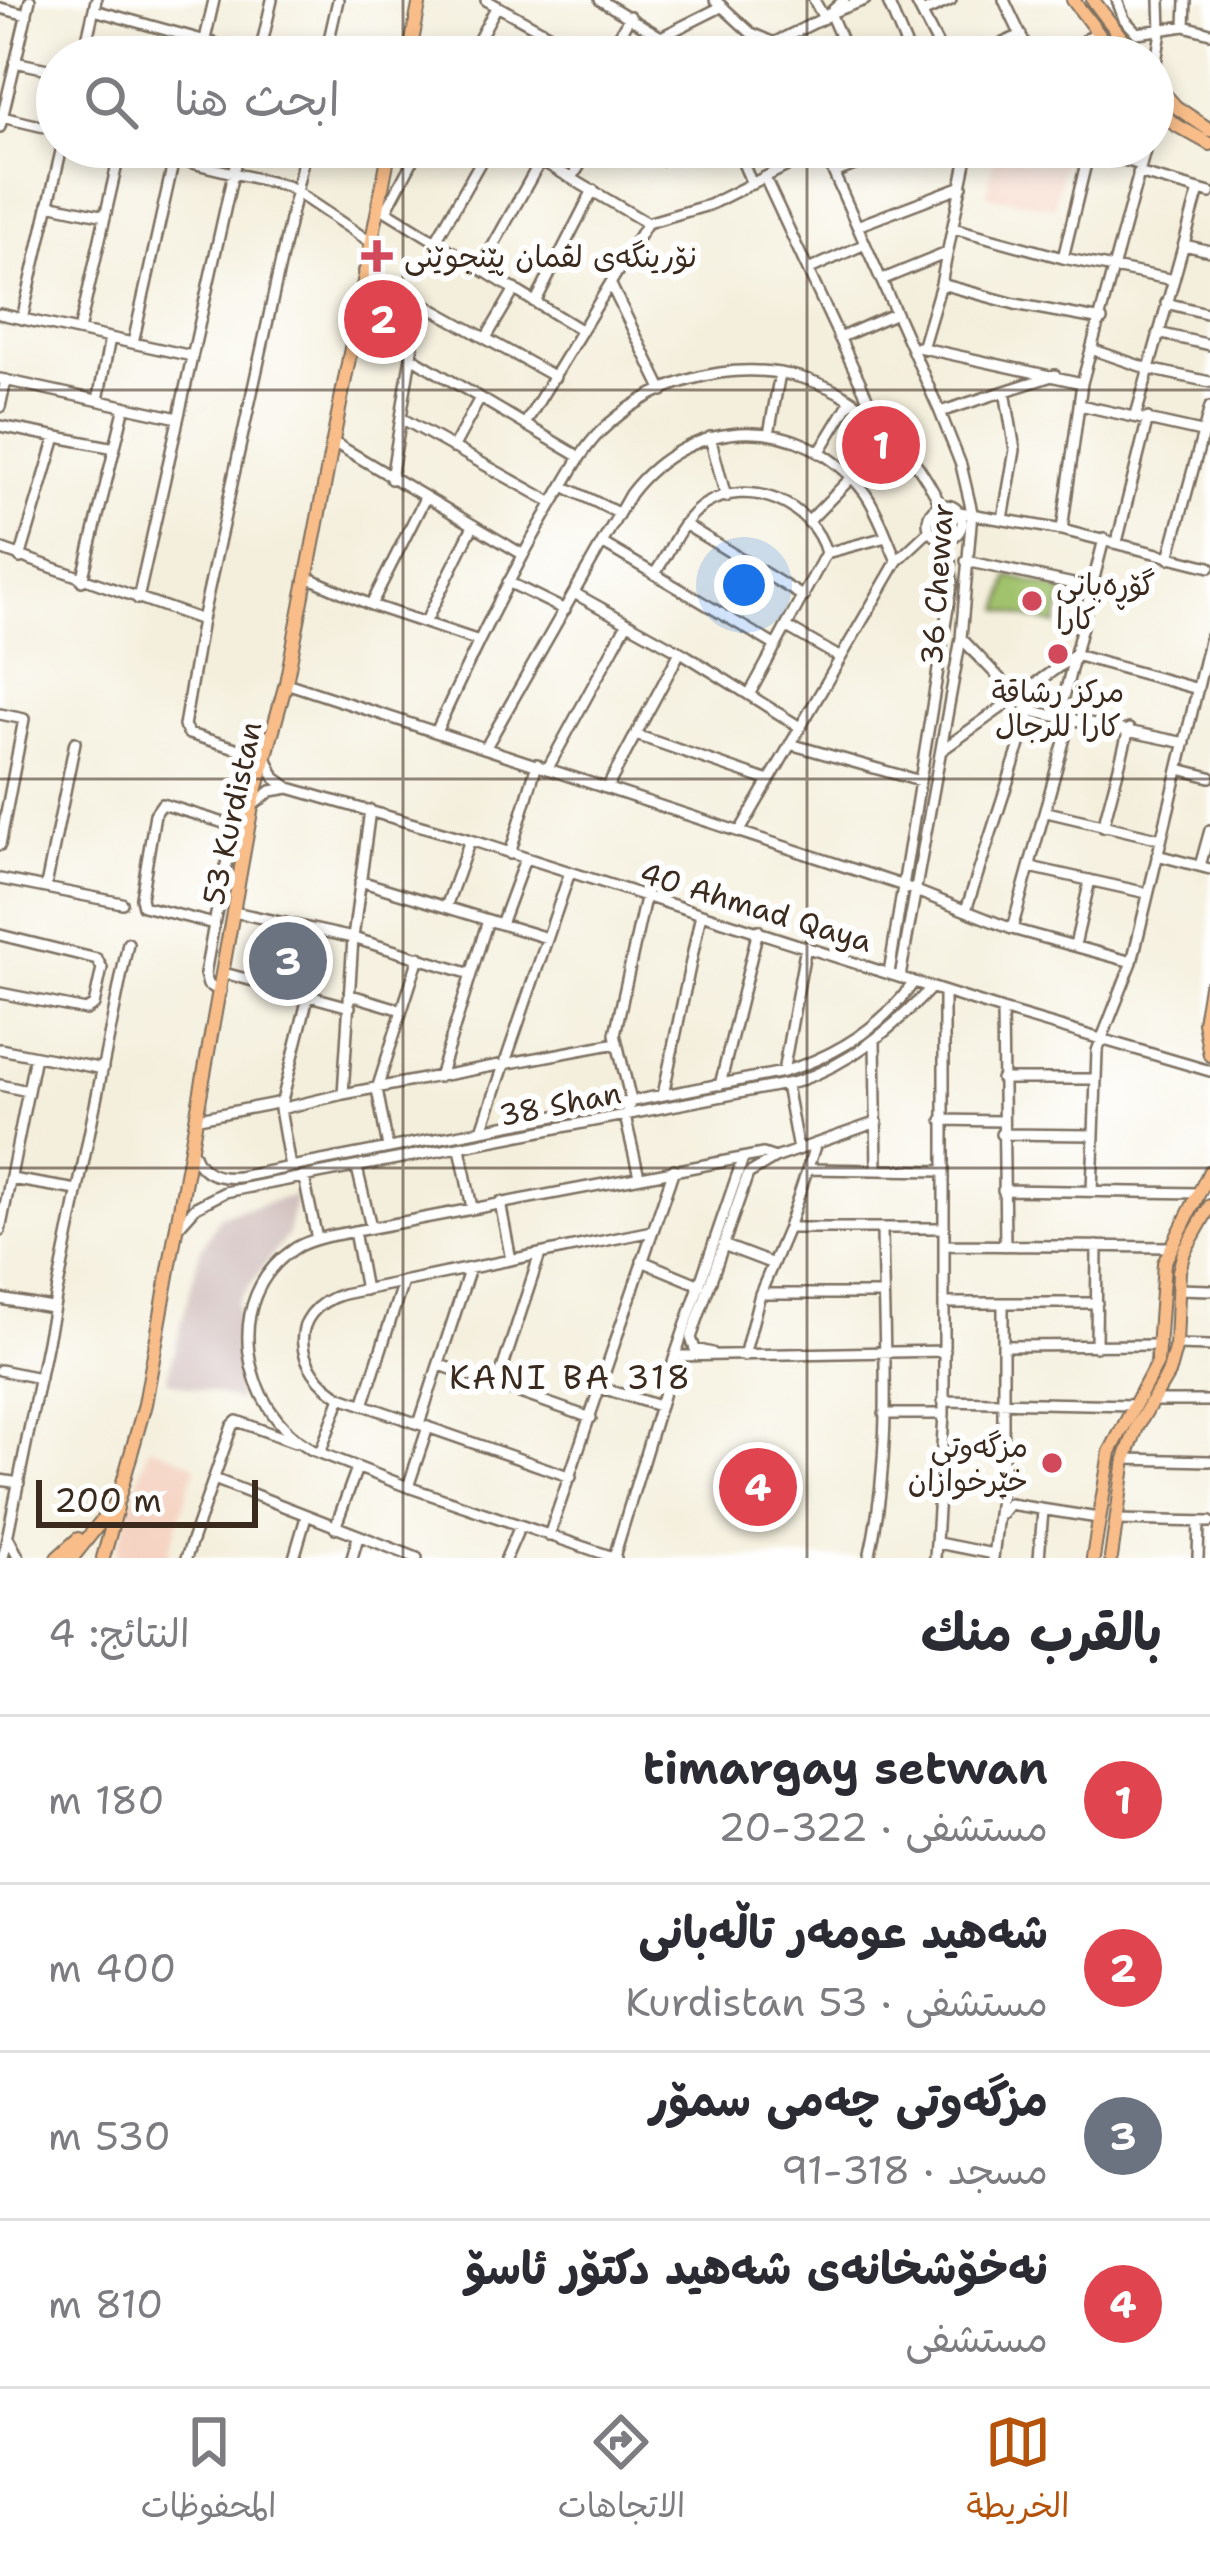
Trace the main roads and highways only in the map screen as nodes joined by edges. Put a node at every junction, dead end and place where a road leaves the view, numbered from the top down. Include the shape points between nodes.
1 (420, 0) edge
2 (1073, 0) edge
3 (1093, 0) edge
4 (413, 36) edge
5 (1100, 36) edge
6 (1118, 36) edge
7 (1174, 105) edge
8 (1174, 125) edge
9 (1210, 130) edge
10 (1210, 144) edge
11 (387, 168) edge
12 (1210, 986) edge
13 (1210, 1054) edge
14 (1210, 1171) edge
15 (1210, 1206) edge
16 (1169, 1345) junction
17 (1105, 1477) junction
18 (1122, 1480) junction
19 (122, 1489) junction
20 (57, 1558) edge
21 (72, 1558) edge
22 (103, 1558) edge
23 (1094, 1558) edge
24 (1111, 1558) edge

1 - 4 main road
2 - 5 main road
3 - 6 main road
7 - 9 main road
8 - 10 main road
11 - 19 main road, 53 Kurdistan via 286,683 252,806 179,1226
12 - 13 main road
14 - 16 main road via 1161,1278
15 - 16 main road via 1179,1271
16 - 17 main road via 1110,1452
16 - 18 main road via 1168,1374 1138,1426
17 - 18 main road
17 - 23 main road
18 - 24 main road
19 - 20 main road, 53 Kurdistan
19 - 21 main road, 53 Kurdistan
19 - 22 main road

